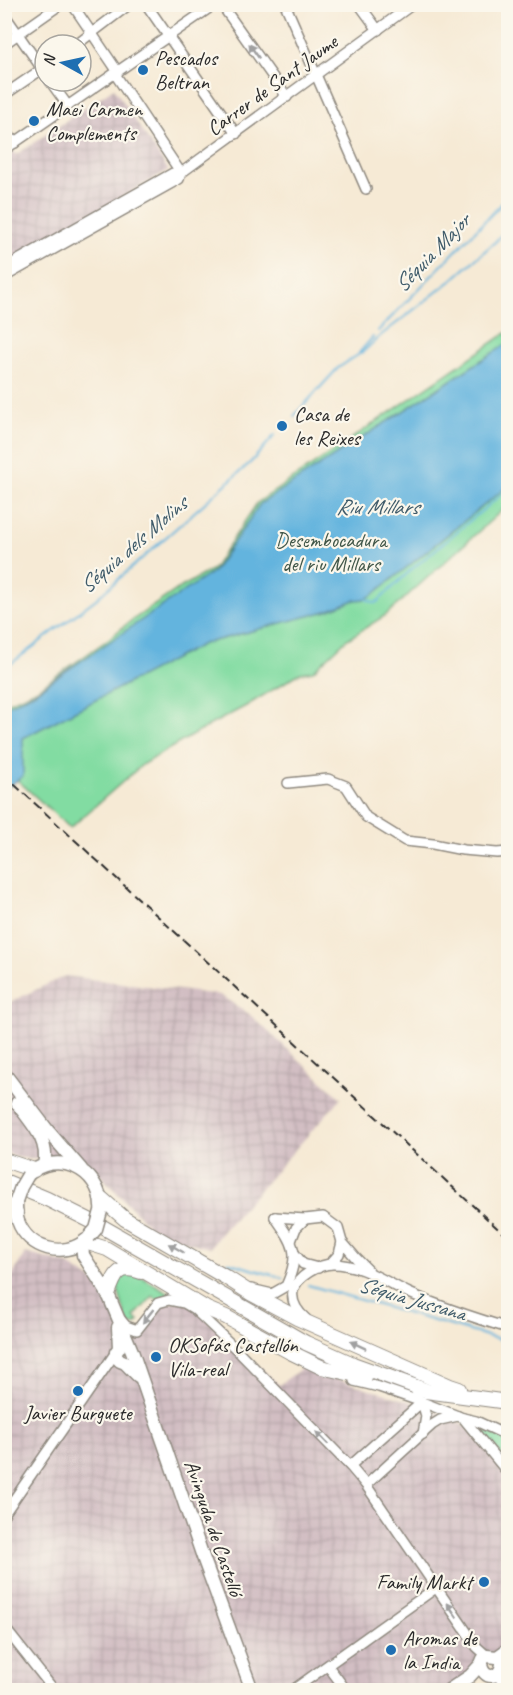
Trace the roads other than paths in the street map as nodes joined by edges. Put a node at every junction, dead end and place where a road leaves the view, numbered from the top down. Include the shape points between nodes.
1 (61, 4) edge
2 (72, 4) edge
3 (130, 4) edge
4 (146, 4) edge
5 (215, 4) edge
6 (221, 4) edge
7 (285, 4) edge
8 (359, 4) edge
9 (413, 4) edge
10 (4, 14) edge
11 (378, 30) junction
12 (91, 33) edge
13 (93, 33) edge
14 (18, 34) junction
15 (93, 36) edge
16 (169, 37) junction
17 (4, 44) edge
18 (33, 55) edge
19 (116, 73) junction
20 (315, 76) junction
21 (33, 77) edge
22 (59, 93) edge
23 (4, 95) edge
24 (286, 97) junction
25 (68, 106) junction
26 (4, 129) edge
27 (236, 134) junction
28 (15, 143) junction
29 (4, 150) edge
30 (181, 173) junction
31 (366, 189) dead end
32 (4, 268) edge
33 (4, 277) edge
34 (288, 783) dead end
35 (508, 852) edge
36 (4, 1073) edge
37 (4, 1087) edge
38 (4, 1160) edge
39 (81, 1169) junction
40 (35, 1170) junction
41 (4, 1181) edge
42 (101, 1204) junction
43 (12, 1205) edge
44 (305, 1219) junction
45 (85, 1241) junction
46 (291, 1241) junction
47 (342, 1242) junction
48 (60, 1251) junction
49 (295, 1254) junction
50 (330, 1264) junction
51 (318, 1268) junction
52 (91, 1269) junction
53 (373, 1275) junction
54 (227, 1278) junction
55 (162, 1282) junction
56 (108, 1294) junction
57 (118, 1317) junction
58 (312, 1324) junction
59 (508, 1328) edge
60 (124, 1355) junction
61 (424, 1396) junction
62 (477, 1398) junction
63 (508, 1402) edge
64 (460, 1417) junction
65 (423, 1434) junction
66 (508, 1436) edge
67 (350, 1467) junction
68 (508, 1473) edge
69 (366, 1485) junction
70 (4, 1514) edge
71 (437, 1587) junction
72 (4, 1627) edge
73 (508, 1649) edge
74 (494, 1664) edge
75 (328, 1666) junction
76 (54, 1690) edge
77 (252, 1690) edge
78 (293, 1690) edge
79 (346, 1690) edge
80 (449, 1690) edge
81 (461, 1690) edge
82 (506, 1690) edge

1 - 14 street
2 - 12 street
3 - 13 street
4 - 16 street
5 - 16 street
24 -> 6 street
7 - 20 street
8 - 11 street
9 - 11 street, Carrer de Sant Jaume
10 - 14 street
11 - 20 street, Carrer de Sant Jaume
14 - 17 street
14 - 18 street
15 - 19 street
16 - 19 street
16 - 27 street
19 - 25 street
19 - 30 street
20 - 24 street, Carrer de Sant Jaume
20 - 31 street
21 - 23 street
22 - 25 street
24 - 27 street, Carrer de Sant Jaume
25 - 28 street
26 - 28 street
27 - 30 street, Carrer de Sant Jaume
28 - 29 street
30 - 32 street, Carrer de Sant Jaume via 173,173
30 - 33 street, Carrer de Sant Jaume via 179,179
34 - 35 street via 328,779 346,786 366,817 405,841
36 - 39 main road
37 - 40 main road via 46,1148
38 - 40 highway
39 - 40 main road via 56,1163
39 - 42 main road via 90,1177
40 - 43 main road, bridge
41 - 61 highway via 101,1227 306,1343
42 - 45 main road, bridge via 96,1229
54 -> 42 highway
43 - 48 main road via 28,1238
44 - 46 street
44 - 46 street via 275,1217
44 - 47 street via 323,1217 338,1228
45 - 48 main road
45 - 52 main road, Avinguda de Castelló via 83,1255
45 - 55 highway via 107,1249
46 - 49 street
47 - 50 street via 339,1254
47 - 53 street
48 - 52 main road, Avinguda de Castelló
49 - 51 street via 303,1264
49 - 54 street via 286,1286 272,1294
50 - 51 street
50 - 53 street via 352,1266
51 - 58 street via 300,1279 293,1291 299,1314
52 - 56 main road, Avinguda de Castelló
53 - 59 street via 409,1293
54 - 58 highway
55 - 56 highway via 128,1268 114,1278
55 - 61 highway via 321,1367
56 - 57 main road, Avinguda de Castelló
57 - 60 main road, Avinguda de Castelló
67 -> 57 street via 194,1309 169,1300 158,1303 137,1330
62 -> 58 highway
60 - 70 street via 104,1372
60 - 77 main road, Avinguda de Castelló via 141,1379
61 - 62 highway
61 - 64 street
61 - 65 street
61 - 67 street
62 - 63 highway
64 - 65 street via 440,1420
64 - 66 street
64 - 68 street
65 - 69 street
67 - 69 street
69 - 71 street
74 -> 71 street via 477,1647
71 - 75 street
72 - 76 street
73 - 74 main road
74 - 80 main road
74 - 81 main road
74 - 82 street
75 - 78 street
75 - 79 street

